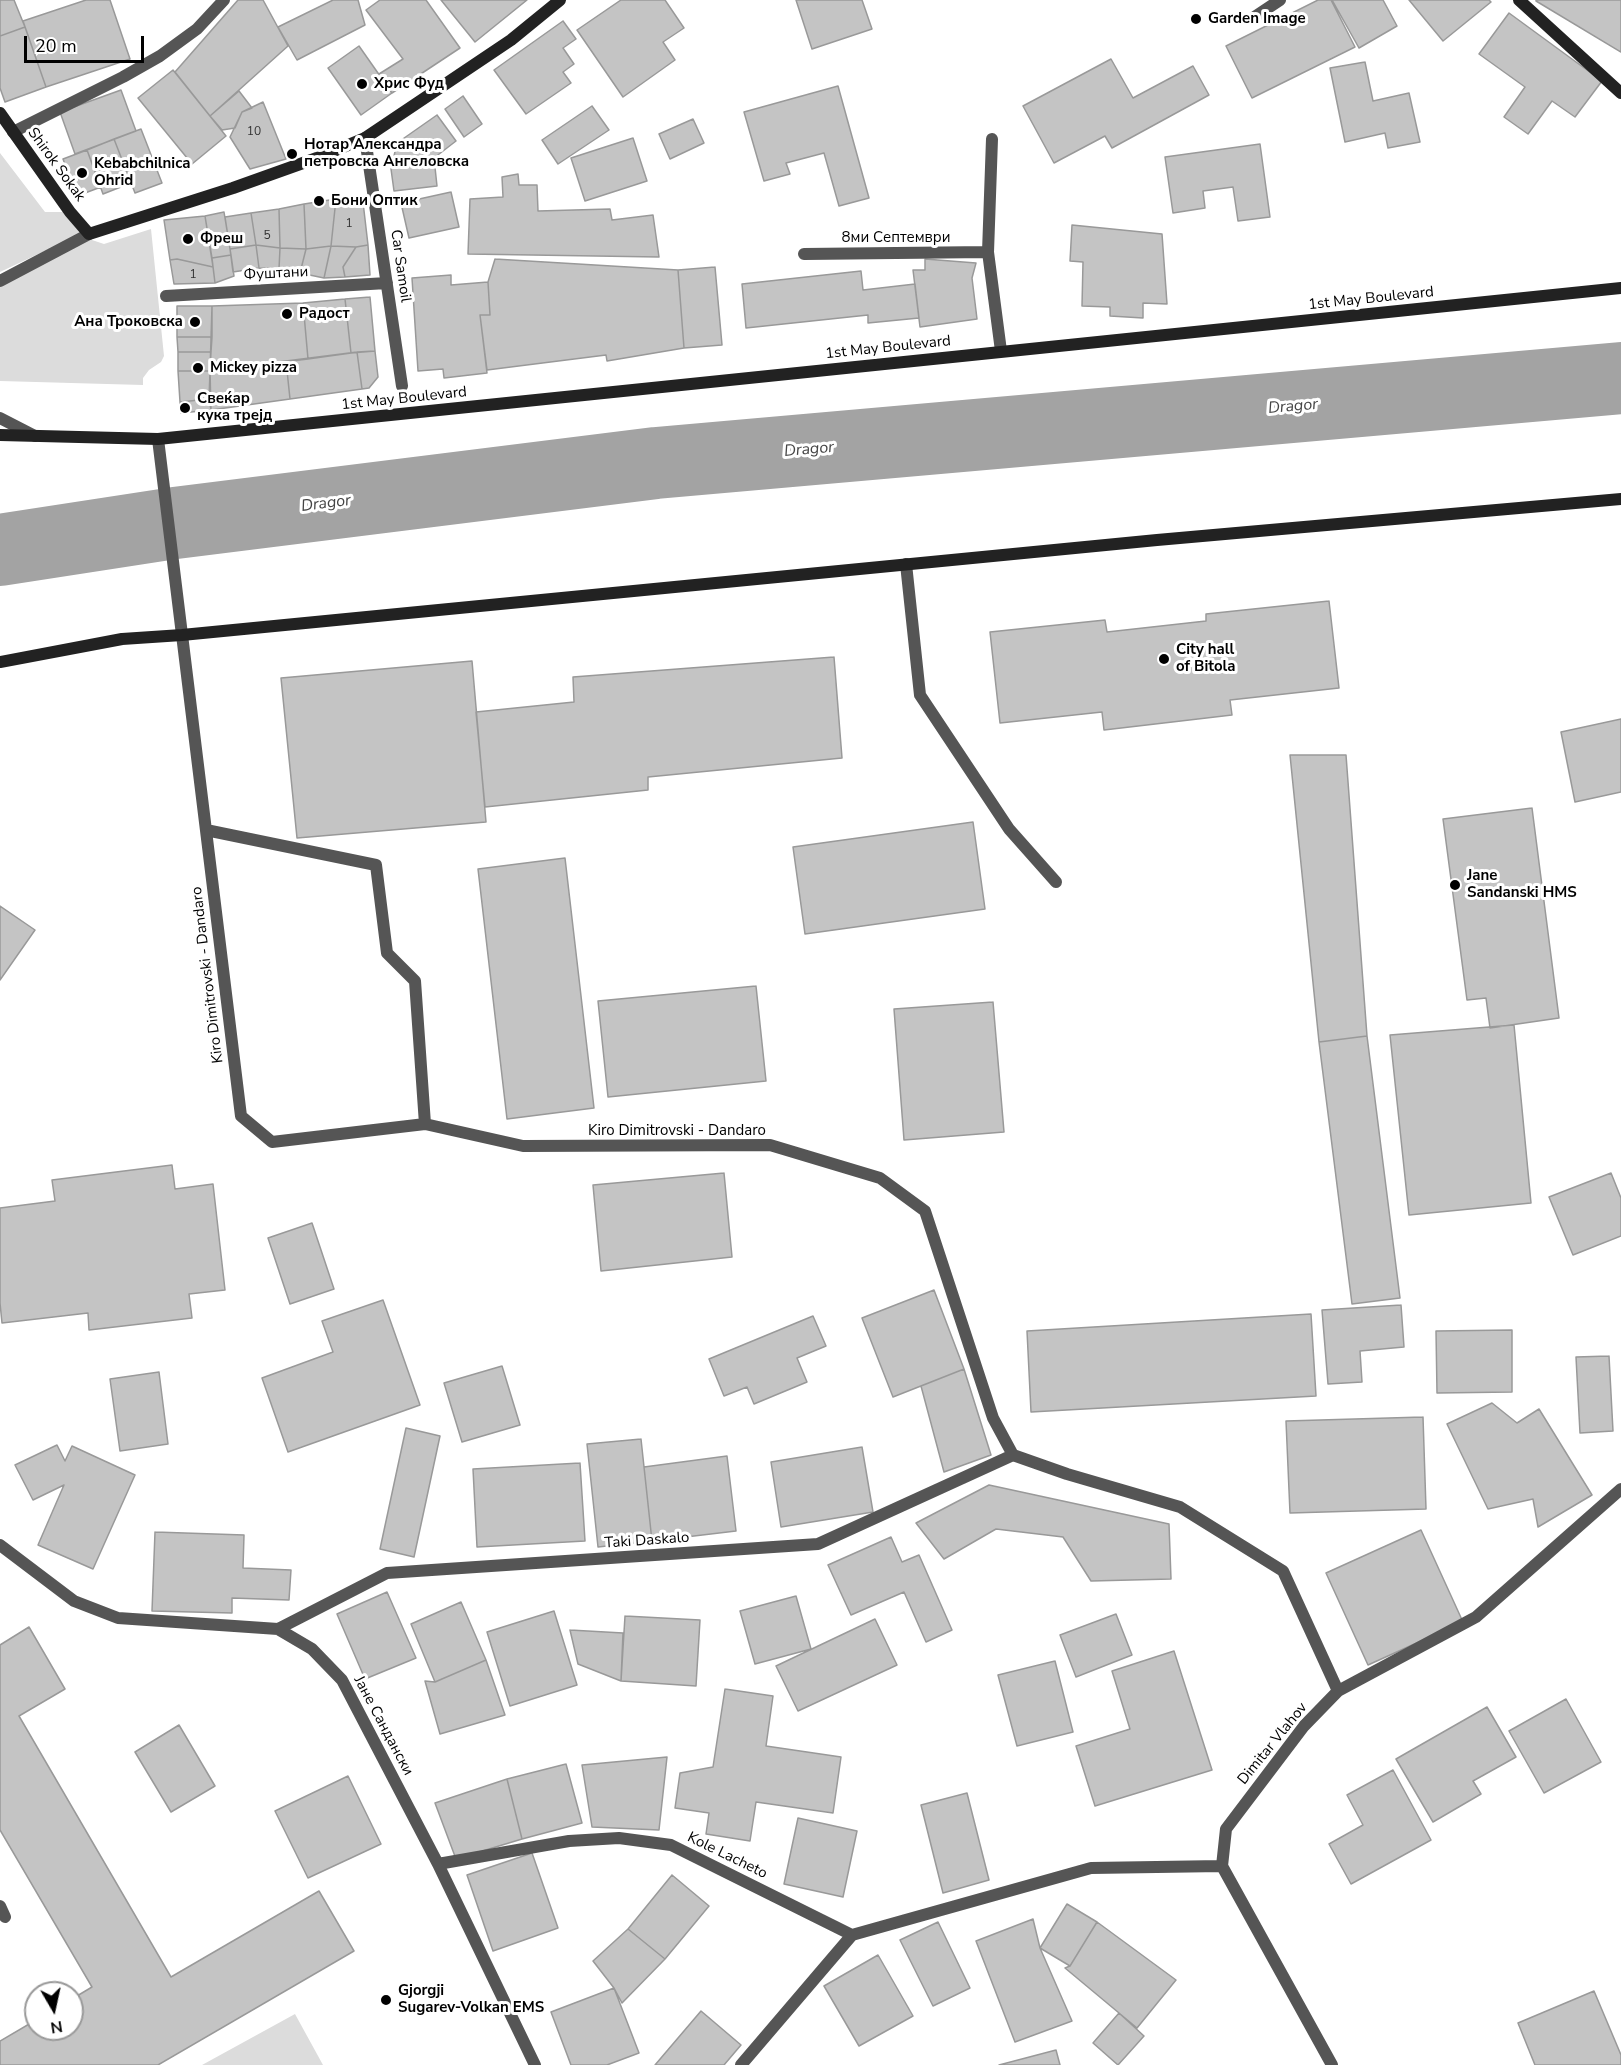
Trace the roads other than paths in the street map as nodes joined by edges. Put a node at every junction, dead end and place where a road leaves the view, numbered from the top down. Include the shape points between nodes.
1 (224, 0) edge
2 (560, 0) edge
3 (1280, 0) edge
4 (1519, 0) edge
5 (1253, 18) dead end
6 (1621, 93) edge
7 (0, 113) edge
8 (13, 132) junction
9 (364, 138) junction
10 (992, 139) dead end
11 (89, 234) junction
12 (988, 252) junction
13 (804, 254) dead end
14 (0, 281) edge
15 (387, 283) junction
16 (1621, 288) edge
17 (166, 296) dead end
18 (1001, 351) junction
19 (402, 386) dead end
20 (0, 418) edge
21 (0, 435) edge
22 (35, 436) junction
23 (158, 439) junction
24 (1621, 499) edge
25 (906, 564) junction
26 (182, 635) junction
27 (0, 662) edge
28 (206, 830) junction
29 (1056, 882) dead end
30 (425, 1124) junction
31 (1013, 1455) junction
32 (1621, 1489) edge
33 (0, 1545) edge
34 (278, 1629) junction
35 (1338, 1691) junction
36 (438, 1864) junction
37 (1222, 1866) junction
38 (852, 1935) junction
39 (535, 2065) edge
40 (741, 2065) edge
41 (1332, 2065) edge

1 - 8 street via 197,29 160,56
2 - 9 main road via 511,40
3 - 5 street
4 - 6 main road
7 - 8 main road, Shirok Sokak
8 - 11 main road, Shirok Sokak
9 - 11 main road via 233,188
9 - 15 street, Car Samoil
10 - 12 street
11 - 14 street
12 - 13 street, 8ми Септември
12 - 18 street
15 - 17 street, Фуштани
15 - 19 street, Car Samoil
16 - 18 main road, 1st May Boulevard
18 - 23 main road, 1st May Boulevard
20 - 22 street
21 - 22 main road, 1st May Boulevard
22 - 23 main road, 1st May Boulevard
23 - 26 street
24 - 25 main road
25 - 26 main road
25 - 29 street via 920,695 1010,829
26 - 27 main road via 122,639
26 - 28 street, Kiro Dimitrovski - Dandaro
28 - 30 street via 376,865 387,953 415,981
28 - 30 street, Kiro Dimitrovski - Dandaro via 241,1116 272,1142
30 - 31 street, Kiro Dimitrovski - Dandaro via 523,1146 770,1145 880,1178 925,1210 993,1419
31 - 34 street, Taki Daskalo via 818,1544 387,1573
31 - 35 street via 1180,1507 1283,1571
32 - 35 street, Dimitar Vlahov via 1476,1617
33 - 34 street, Јане Сандански via 74,1600 118,1618
34 - 36 street, Јане Сандански via 312,1649 342,1680
35 - 37 street, Dimitar Vlahov via 1304,1726 1226,1829
36 - 38 street, Kole Lacheto via 569,1841 619,1838 671,1845
36 - 39 street, Јане Сандански
37 - 38 street via 1091,1868
37 - 41 street
38 - 40 street

